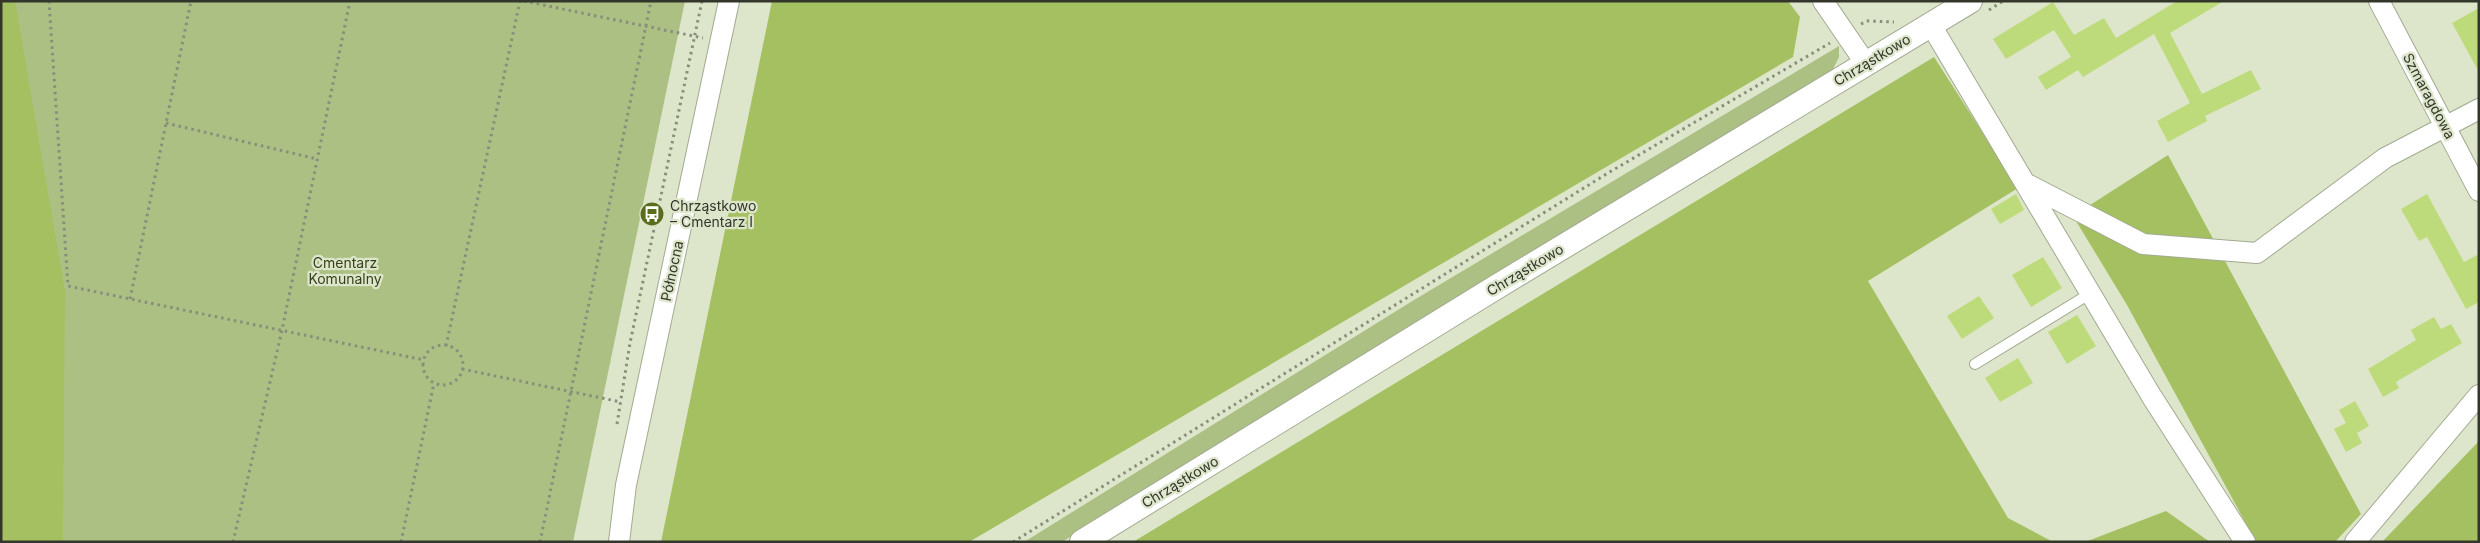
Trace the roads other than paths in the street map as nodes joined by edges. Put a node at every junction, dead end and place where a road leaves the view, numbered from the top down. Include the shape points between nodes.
1 (729, 1) edge
2 (1823, 1) edge
3 (1970, 1) edge
4 (2378, 1) edge
5 (1931, 25) junction
6 (1866, 64) junction
7 (2479, 109) edge
8 (2446, 127) junction
9 (2024, 182) junction
10 (2479, 192) edge
11 (2091, 294) junction
12 (1975, 364) dead end
13 (2479, 395) edge
14 (619, 542) edge
15 (1082, 542) edge
16 (2245, 542) edge
17 (2355, 542) edge

1 - 14 street, Północna via 626,485
2 - 6 street
3 - 5 street, Chrząstkowo
4 - 8 street, Szmaragdowa
5 - 6 street, Chrząstkowo
5 - 9 street
6 - 15 street, Chrząstkowo
7 - 8 street
8 - 9 street via 2385,158 2257,253 2143,244
8 - 10 street, Szmaragdowa
9 - 11 street
11 - 12 lane
11 - 16 street via 2152,397
13 - 17 street

